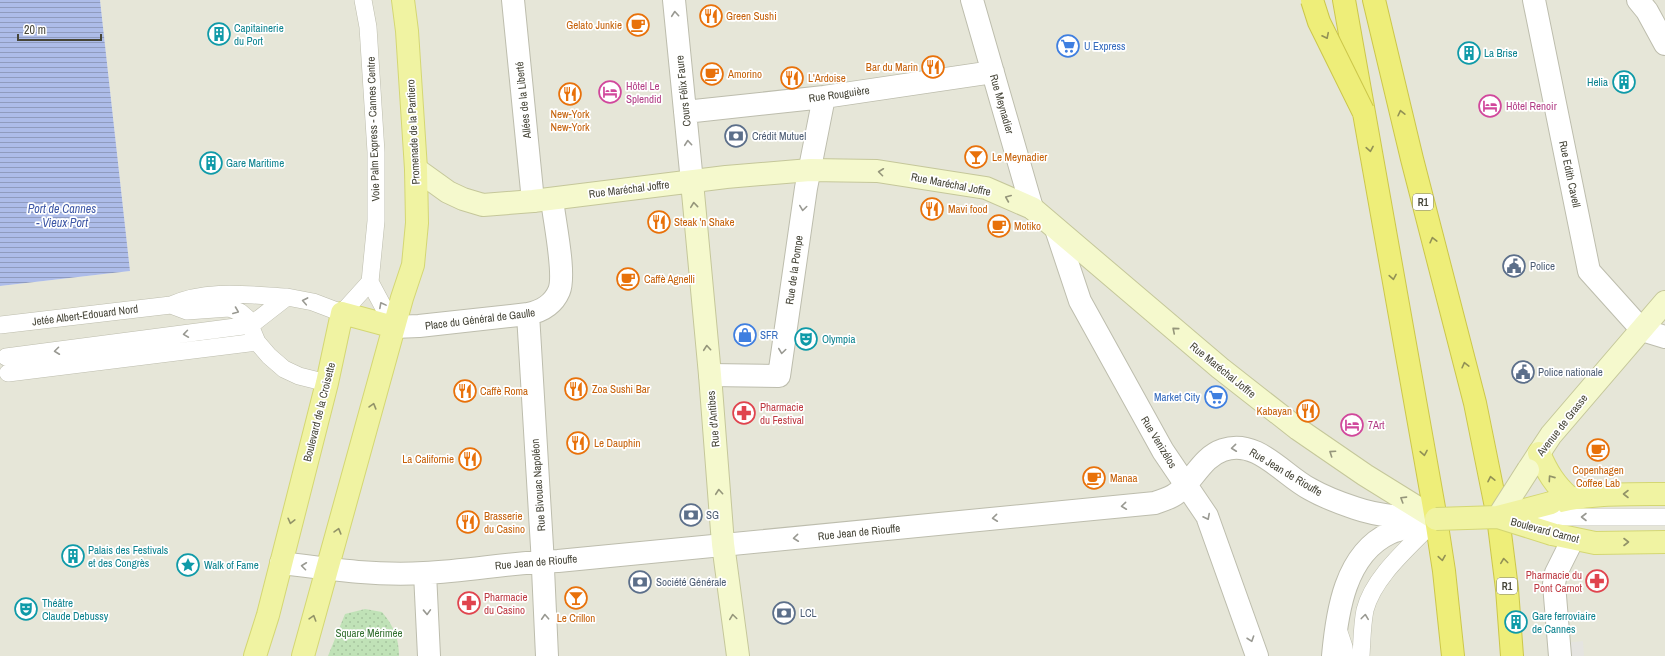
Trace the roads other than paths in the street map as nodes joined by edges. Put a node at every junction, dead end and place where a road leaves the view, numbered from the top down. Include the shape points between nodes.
1 (363, 0) edge
2 (403, 0) edge
3 (513, 0) edge
4 (674, 0) edge
5 (972, 0) edge
6 (1312, 0) edge
7 (1344, 0) edge
8 (1374, 0) edge
9 (1534, 0) edge
10 (1638, 0) edge
11 (1665, 44) edge
12 (993, 72) junction
13 (824, 96) junction
14 (1363, 111) junction
15 (685, 112) junction
16 (416, 169) junction
17 (810, 170) junction
18 (692, 182) junction
19 (543, 200) junction
20 (1032, 208) junction
21 (1056, 229) junction
22 (370, 282) junction
23 (287, 297) junction
24 (1665, 302) edge
25 (171, 305) junction
26 (342, 313) junction
27 (528, 314) junction
28 (0, 325) edge
29 (251, 325) junction
30 (394, 327) junction
31 (1642, 330) junction
32 (1665, 337) edge
33 (256, 342) junction
34 (710, 374) junction
35 (327, 383) junction
36 (1533, 462) junction
37 (1185, 484) junction
38 (1665, 494) edge
39 (1557, 513) junction
40 (1498, 517) junction
41 (1665, 517) edge
42 (1436, 519) junction
43 (1573, 539) junction
44 (1665, 542) edge
45 (723, 544) junction
46 (543, 561) junction
47 (281, 563) junction
48 (327, 569) junction
49 (425, 574) junction
50 (1336, 623) junction
51 (255, 656) edge
52 (303, 656) edge
53 (429, 656) edge
54 (547, 656) edge
55 (738, 656) edge
56 (1257, 656) edge
57 (1333, 656) edge
58 (1345, 656) edge
59 (1361, 656) edge
60 (1453, 656) edge
61 (1512, 656) edge
62 (1560, 656) edge

1 - 22 lane, Voie Palm Express - Cannes Centre via 368,27 376,152 376,221
2 - 16 main road, Promenade de la Pantiero
3 - 19 street, Allées de la Liberté
15 -> 4 street, Cours Félix Faure
5 - 12 street, Rue Meynadier
6 -> 14 highway, bridge via 1319,22
7 - 14 highway
40 -> 8 highway, R1 via 1475,403
9 - 31 street, Rue Edith Cavell via 1589,271
10 - 11 street
12 - 13 street, Rue Rouguière
12 - 20 street, Rue Meynadier
13 - 15 street, Rue Rouguière
13 - 17 street, Rue de la Pompe
14 -> 42 highway
18 -> 15 street, Cours Félix Faure
16 - 19 street, Rue Maréchal Joffre via 432,182 463,200 483,204
16 - 30 main road, Promenade de la Pantiero via 417,223 413,265
17 - 18 street, Rue Maréchal Joffre
20 -> 17 street, Rue Maréchal Joffre via 986,188 931,178 877,171
17 -> 34 street, Rue de la Pompe via 779,376
18 - 19 street, Rue Maréchal Joffre
34 -> 18 street, Rue d'Antibes
19 - 27 street, Place du Général de Gaulle via 560,263 560,290 554,301 546,308
20 - 21 street, Rue Maréchal Joffre
21 - 37 street, Rue Venizélos via 1080,301 1163,451
42 -> 21 street, Rue Maréchal Joffre via 1298,429 1220,368
22 - 26 lane
30 -> 22 lane
23 - 25 lane via 239,294 203,296
26 -> 23 lane via 313,302
23 - 29 lane
24 - 31 street, Avenue de Grasse
25 - 28 lane, Jetée Albert-Edouard Nord
25 -> 29 lane via 187,311 228,308 240,312
26 - 30 main road
26 - 35 main road, Boulevard de la Croisette
27 - 30 street, Place du Général de Gaulle
27 - 46 street, Rue Bivouac Napoléon
29 - 33 lane
29 -> 33 lane via 7,365
48 -> 30 main road
31 - 32 street
31 - 36 street, Avenue de Grasse via 1551,435
33 - 35 lane via 284,369 299,376
45 -> 34 street, Rue d'Antibes
35 -> 47 main road, Boulevard de la Croisette
39 -> 36 main road via 1557,486 1546,471
36 - 40 street, Avenue de Grasse, bridge
42 -> 37 street, Rue Jean de Riouffe via 1394,517 1355,508 1310,489 1250,449 1237,447 1222,450 1210,457
37 -> 45 street, Rue Jean de Riouffe via 1177,493 1155,503
37 -> 56 street, Rue Venizélos via 1207,516
38 -> 39 main road, Boulevard Carnot via 1595,495
39 - 40 main road, Boulevard Carnot, bridge
39 - 40 main road, Boulevard Carnot, bridge
41 -> 39 lane
39 - 43 main road, Boulevard Carnot
40 - 42 main road, bridge
61 -> 40 highway, R1
42 - 50 street via 1390,532 1366,551 1352,572
59 -> 42 lane via 1365,610 1371,594 1387,569
42 -> 60 highway
43 -> 44 main road, Boulevard Carnot via 1595,542
43 - 62 street via 1556,573 1554,584
45 - 46 street, Rue Jean de Riouffe
55 -> 45 street, Rue d'Antibes
46 - 49 street, Rue Jean de Riouffe
54 -> 46 street, Rue Bivouac Napoléon
48 -> 47 street
47 - 51 main road, Boulevard de la Croisette
48 - 49 street, Rue Jean de Riouffe via 381,574
52 -> 48 main road
49 -> 53 street
50 - 57 street
50 - 58 lane

